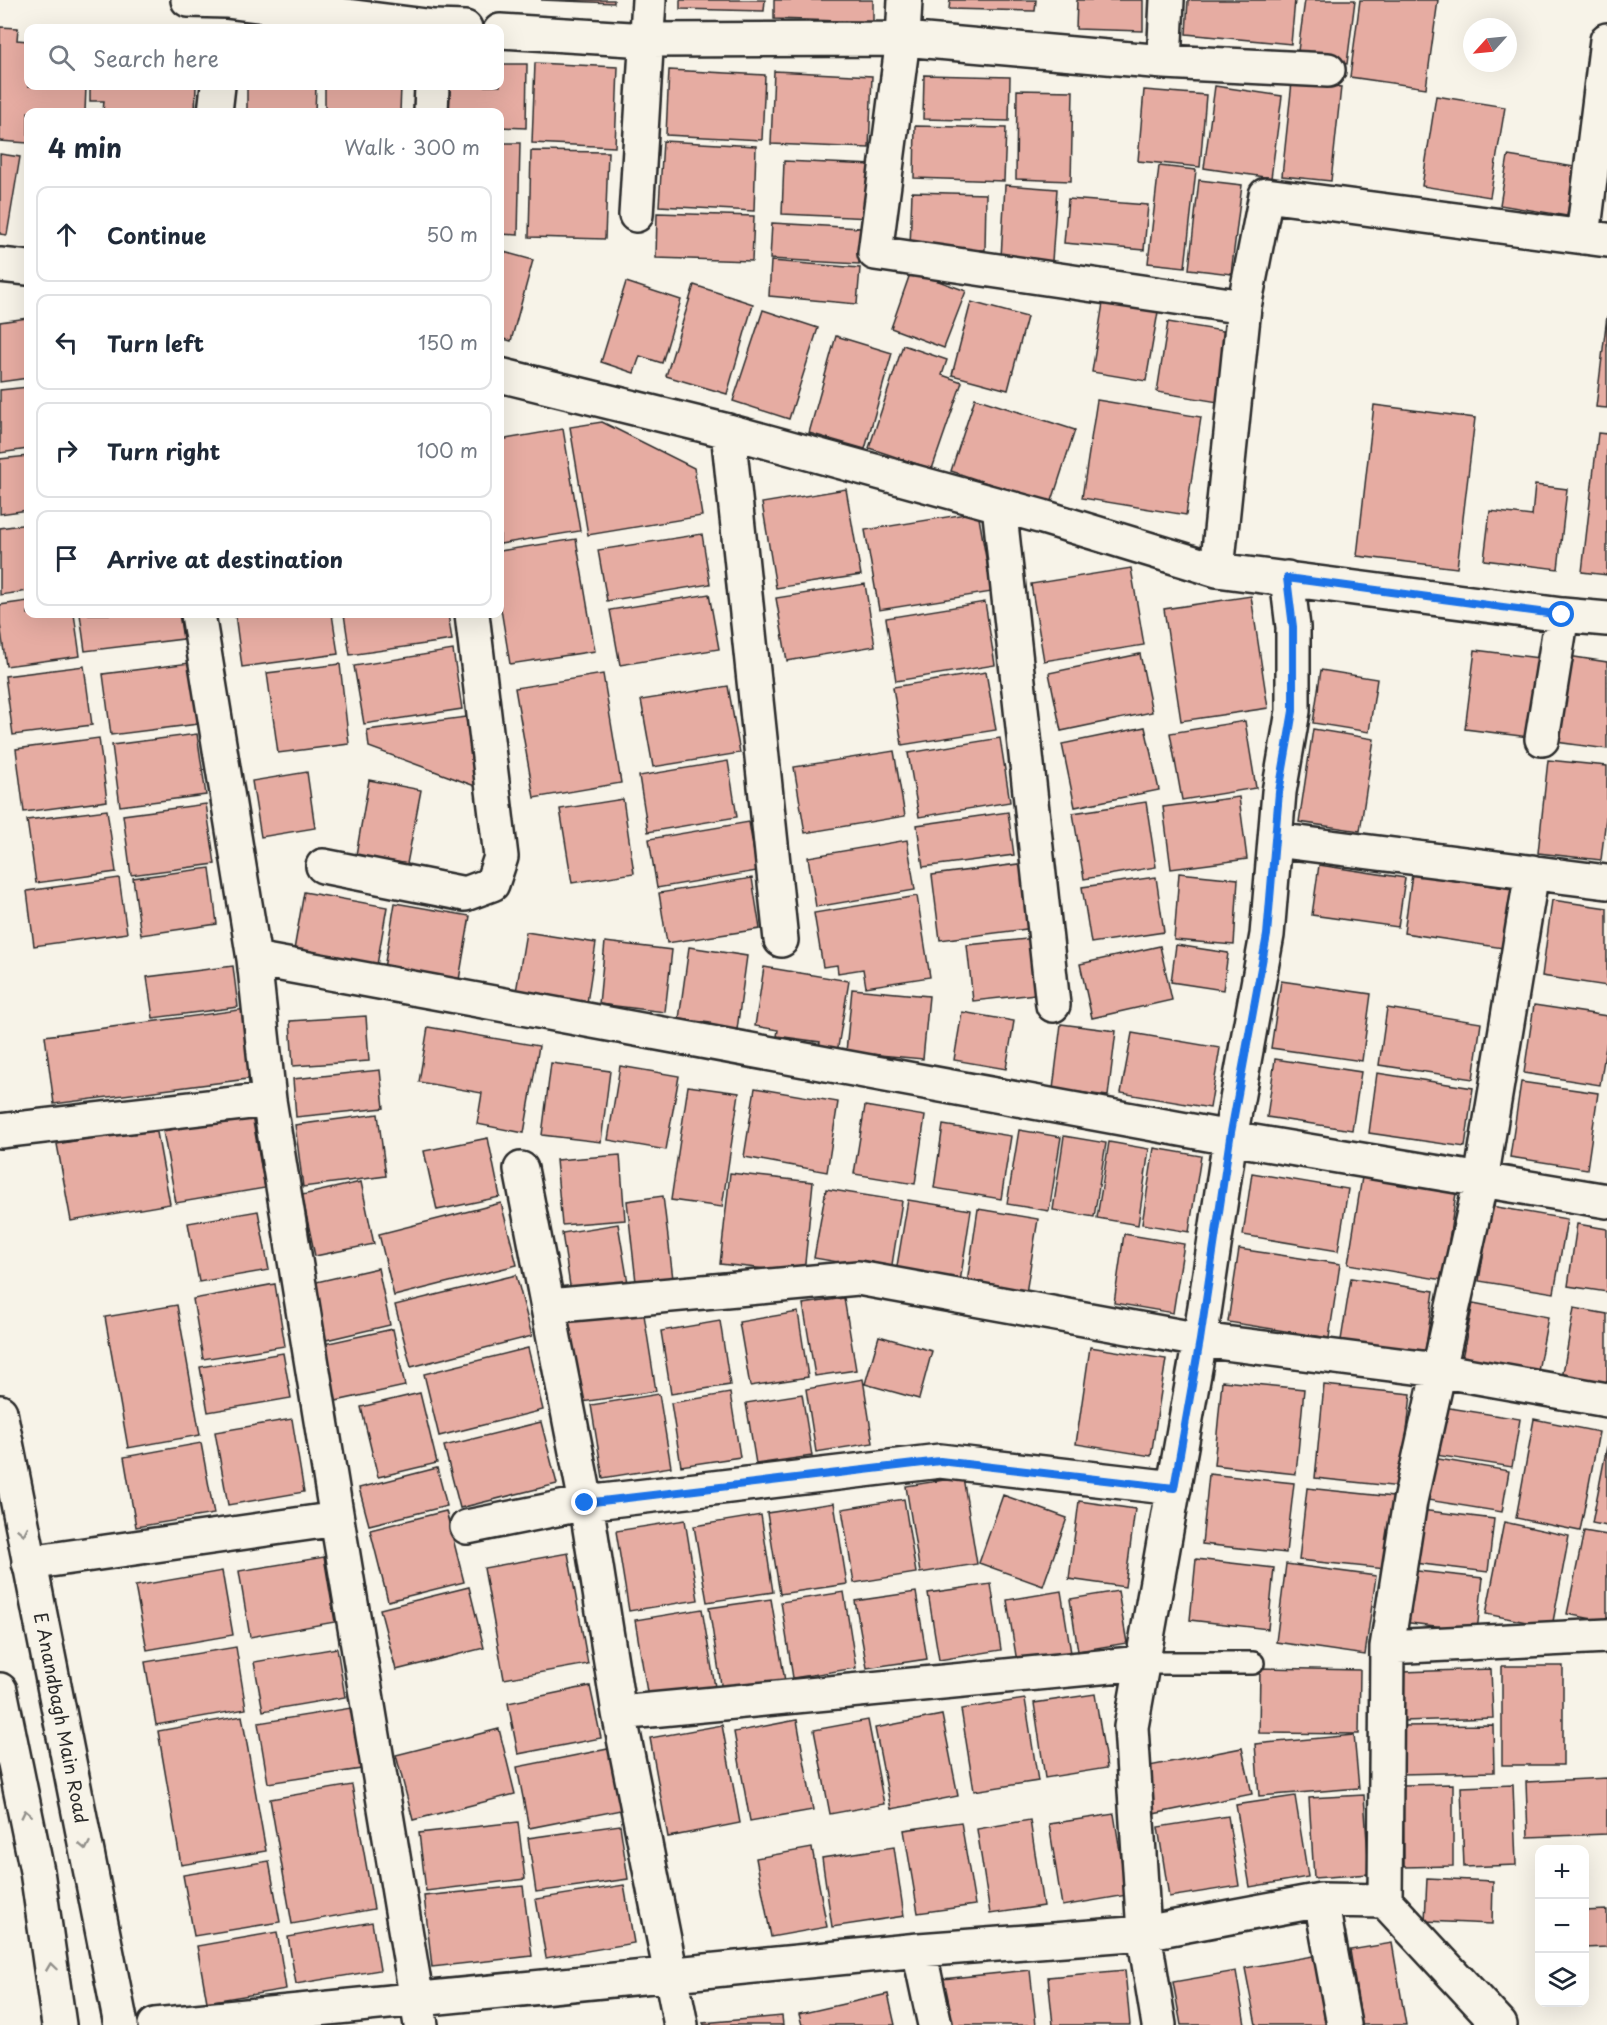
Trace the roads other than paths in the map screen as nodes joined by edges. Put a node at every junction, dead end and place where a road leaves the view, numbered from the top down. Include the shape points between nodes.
1 (188, 0) edge
2 (649, 0) edge
3 (905, 0) edge
4 (1167, 0) edge
5 (225, 10) edge
6 (442, 21) edge
7 (504, 31) edge
8 (903, 39) junction
9 (647, 40) junction
10 (1607, 40) edge
11 (1164, 62) junction
12 (1328, 70) dead end
13 (218, 90) edge
14 (432, 90) edge
15 (215, 108) edge
16 (431, 108) edge
17 (636, 215) dead end
18 (1595, 238) edge
19 (0, 265) edge
20 (24, 268) edge
21 (1244, 307) junction
22 (504, 376) edge
23 (728, 430) junction
24 (999, 505) junction
25 (1217, 570) junction
26 (1287, 578) junction
27 (1562, 615) junction
28 (199, 618) edge
29 (472, 618) edge
30 (1607, 619) edge
31 (1542, 739) dead end
32 (1275, 840) junction
33 (323, 866) dead end
34 (1532, 872) junction
35 (1607, 882) edge
36 (781, 940) dead end
37 (254, 959) junction
38 (1053, 1005) dead end
39 (269, 1100) junction
40 (0, 1131) edge
41 (1230, 1138) junction
42 (521, 1169) dead end
43 (1481, 1180) junction
44 (1607, 1201) edge
45 (549, 1306) junction
46 (1200, 1340) junction
47 (1438, 1370) junction
48 (1607, 1400) edge
49 (0, 1412) edge
50 (1174, 1488) junction
51 (585, 1503) junction
52 (336, 1519) junction
53 (467, 1527) dead end
54 (29, 1563) junction
55 (1607, 1636) edge
56 (1388, 1647) junction
57 (1142, 1663) junction
58 (1253, 1664) dead end
59 (0, 1690) edge
60 (619, 1713) junction
61 (1321, 1900) junction
62 (1385, 1901) junction
63 (1144, 1933) junction
64 (919, 1950) junction
65 (670, 1975) junction
66 (419, 2013) edge
67 (58, 2025) edge
68 (121, 2025) edge
69 (155, 2025) edge
70 (681, 2025) edge
71 (935, 2025) edge
72 (1159, 2025) edge
73 (1344, 2025) edge
74 (1500, 2025) edge

1 - 5 street
2 - 9 street
3 - 8 street
4 - 11 street
5 - 6 street
7 - 9 street
8 - 9 street
8 - 11 street
8 - 21 street via 874,253
9 - 17 street
10 - 18 street
11 - 12 street
13 - 15 street
14 - 16 street
18 - 21 street via 1266,195
19 - 20 street
21 - 25 street
22 - 23 street
23 - 24 street
23 - 36 street
24 - 25 street
24 - 38 street
25 - 26 street
26 - 27 street
26 - 32 street via 1293,627 1293,711
27 - 30 street
27 - 31 street
28 - 37 street
29 - 33 street via 501,857 492,884 465,894
32 - 34 street
32 - 41 street via 1267,935
34 - 35 street
34 - 43 street
37 - 39 street
37 - 41 street
39 - 40 street
39 - 52 street
41 - 43 street
41 - 46 street
42 - 45 street
43 - 44 street
43 - 47 street
45 - 46 street via 858,1278
45 - 51 street
46 - 47 street
46 - 50 street
47 - 48 street
47 - 56 street via 1410,1501
49 -> 54 street, E Anandbagh Main Road
50 - 51 street via 940,1461
50 - 57 street
51 - 53 street
51 - 60 street
52 - 54 street
52 - 66 street
54 -> 68 street, E Anandbagh Main Road
55 - 56 street
56 - 62 street
57 - 58 lane
57 - 60 street
57 - 63 street via 1131,1727
67 -> 59 street via 38,1871
60 - 65 street
61 - 62 street
61 - 63 street
61 - 73 street
62 - 74 street
63 - 64 street
63 - 72 street
64 - 65 street
64 - 71 street
65 - 66 street
65 - 70 street
66 - 69 street

